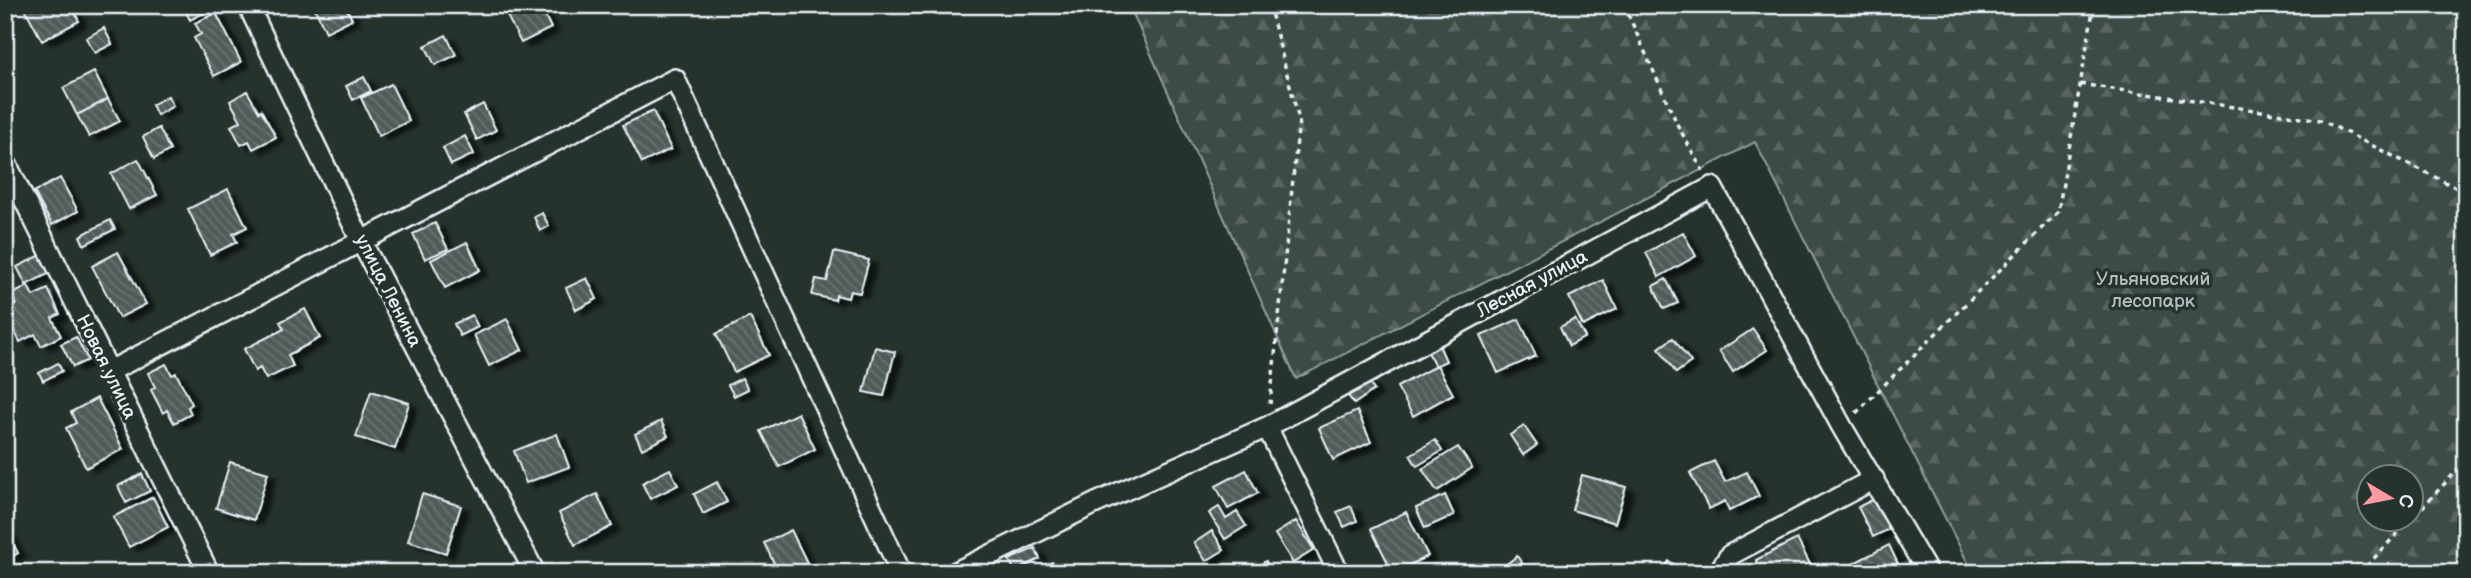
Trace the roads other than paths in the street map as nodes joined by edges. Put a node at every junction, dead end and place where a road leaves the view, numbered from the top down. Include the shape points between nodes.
1 (248, 5) edge
2 (5, 161) edge
3 (362, 243) junction
4 (108, 372) junction
5 (1267, 427) junction
6 (1874, 479) junction
7 (209, 573) edge
8 (535, 573) edge
9 (901, 573) edge
10 (954, 573) edge
11 (1339, 573) edge
12 (1718, 573) edge
13 (1928, 573) edge

1 - 3 street, улица Ленина
2 - 4 street, Новая улица
3 - 4 street
3 - 8 street, улица Ленина
3 - 9 street via 675,79
4 - 7 street, Новая улица
5 - 6 street, Лесная улица via 1712,187
5 - 10 street, Лесная улица
5 - 11 street
6 - 12 street via 1730,555
6 - 13 street

